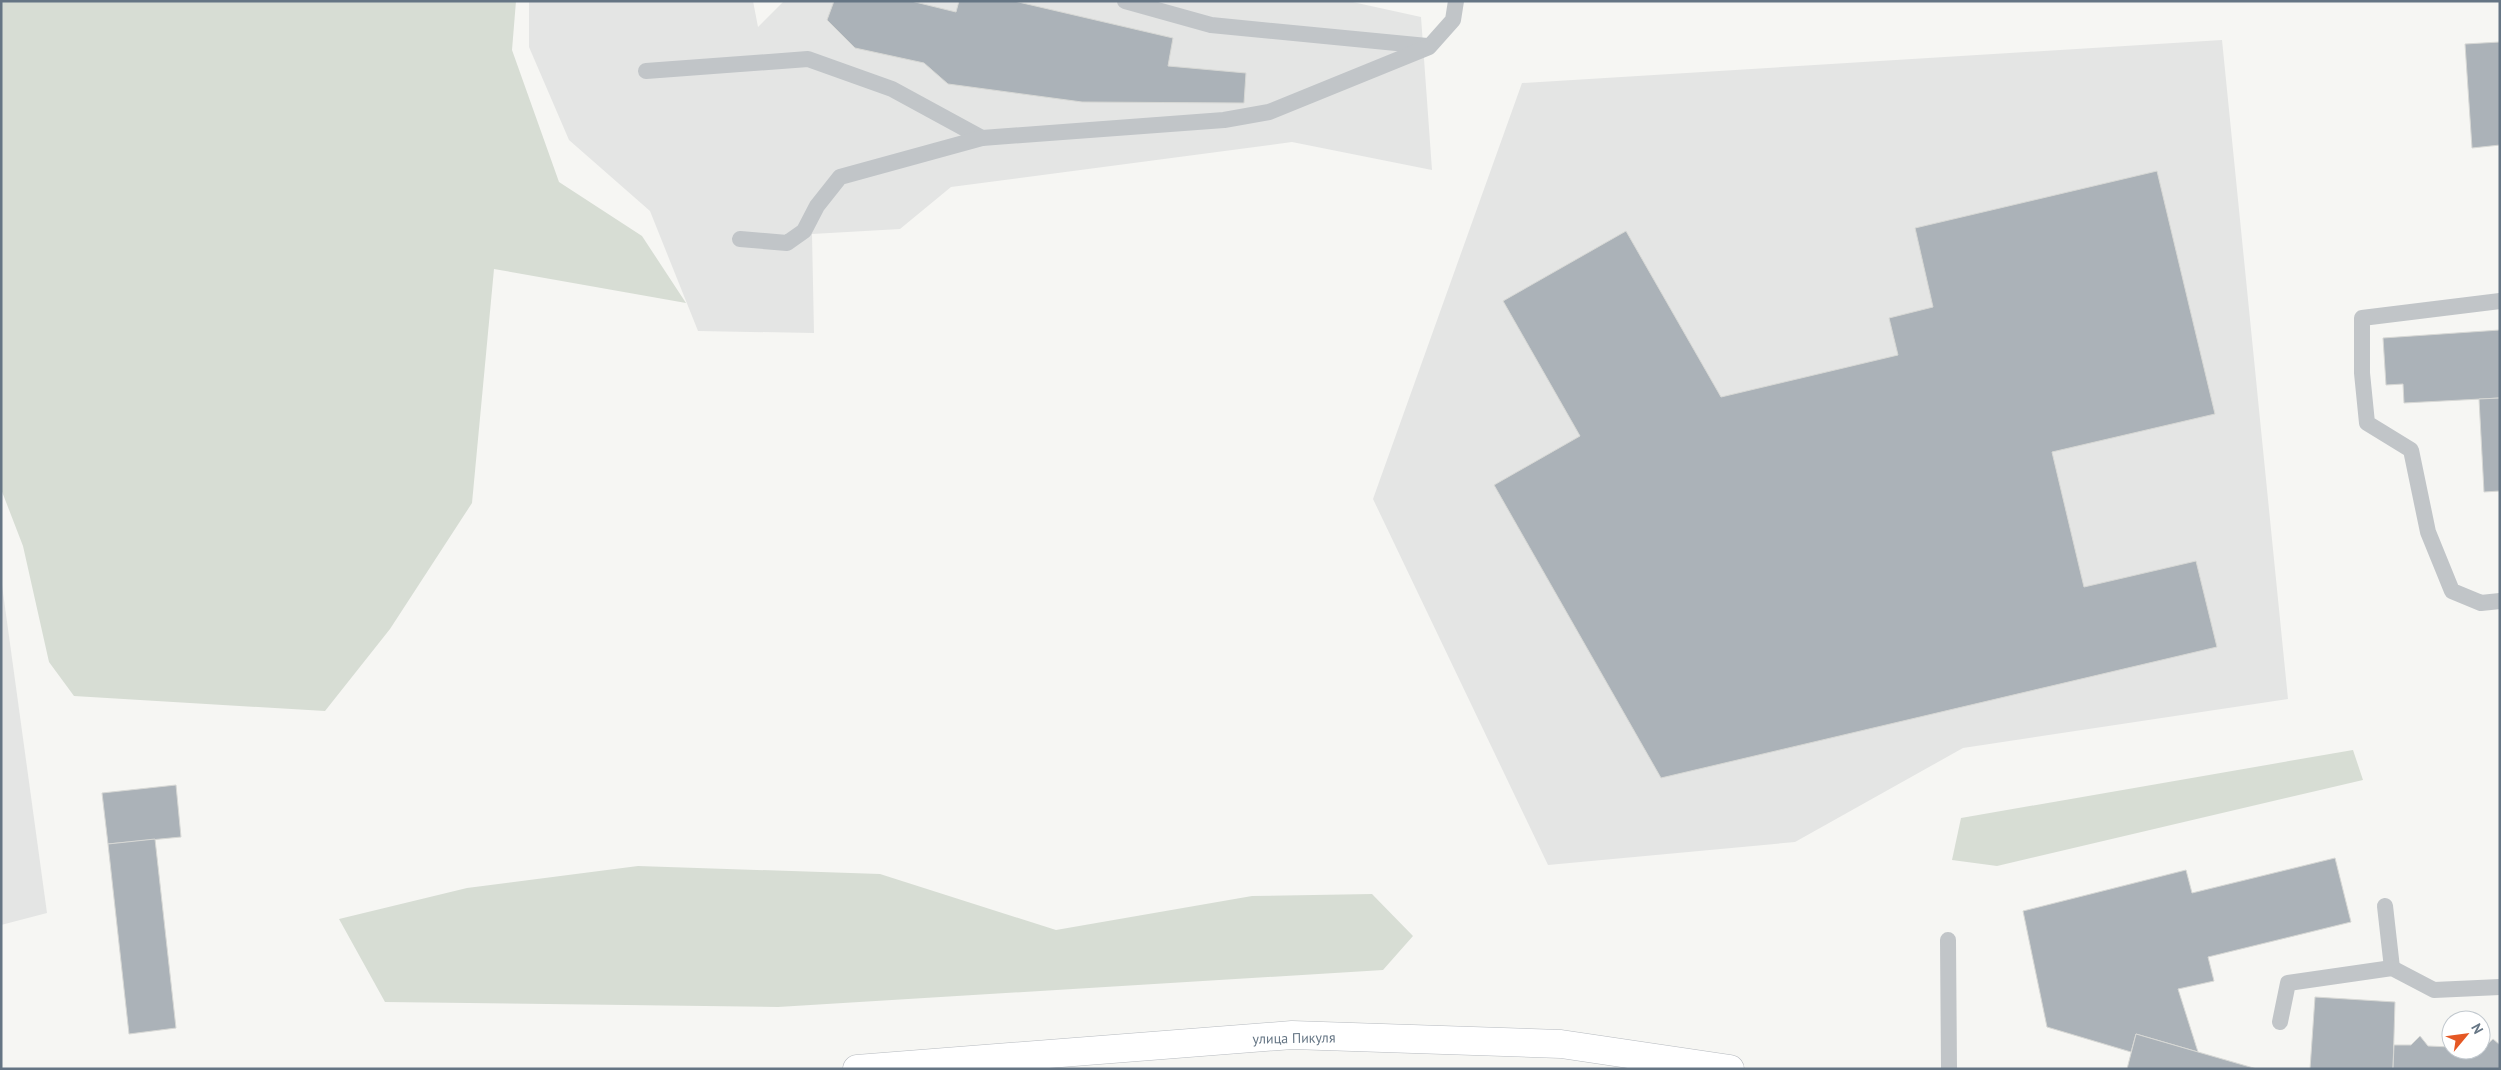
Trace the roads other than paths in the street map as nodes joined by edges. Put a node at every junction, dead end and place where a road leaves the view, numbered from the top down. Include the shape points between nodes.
1 (1125, 1) edge
2 (1456, 1) edge
3 (1429, 46) junction
4 (646, 71) dead end
5 (982, 138) junction
6 (740, 239) dead end
7 (2500, 301) edge
8 (2500, 601) edge
9 (2385, 906) dead end
10 (1948, 940) dead end
11 (2392, 968) junction
12 (2500, 987) edge
13 (2280, 1022) dead end
14 (857, 1069) edge
15 (1730, 1069) edge
16 (1949, 1069) edge

1 - 3 lane via 1211,25
2 - 3 lane via 1453,20
3 - 5 lane via 1269,112 1224,120
4 - 5 lane via 808,59 892,90
5 - 6 lane via 840,177 817,206 804,231 787,243
7 - 8 lane via 2362,318 2362,372 2367,423 2411,450 2428,532 2452,591 2481,602
9 - 11 lane
10 - 16 lane
11 - 12 lane via 2434,990
11 - 13 lane via 2288,983
14 - 15 main road, улица Пикуля via 1292,1035 1561,1044

